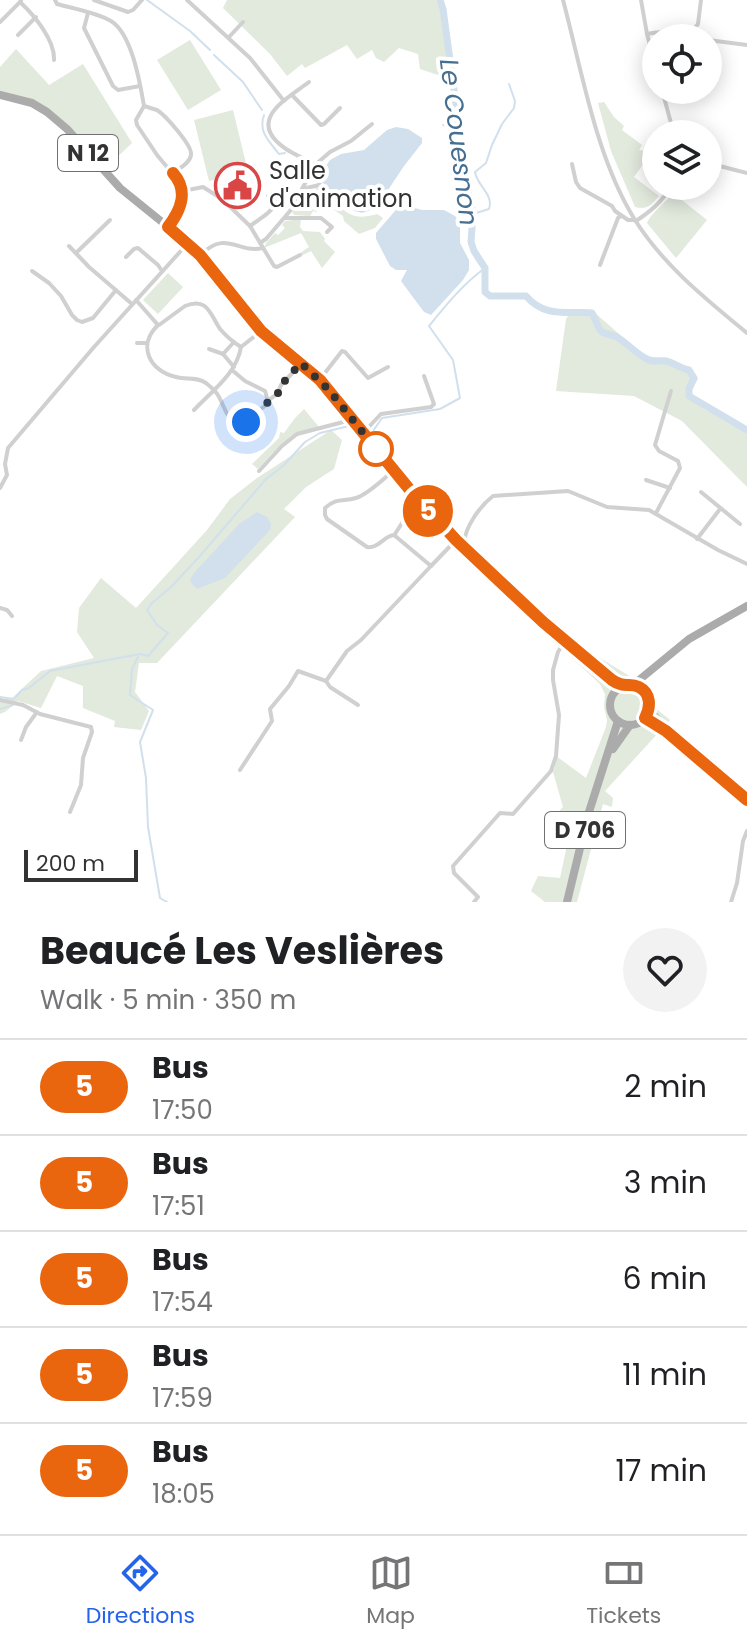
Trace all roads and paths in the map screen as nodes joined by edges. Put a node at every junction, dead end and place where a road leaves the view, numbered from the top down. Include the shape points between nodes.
1 (55, 0) edge
2 (94, 0) edge
3 (142, 0) edge
4 (187, 0) edge
5 (563, 0) edge
6 (641, 0) edge
7 (701, 0) edge
8 (21, 1) edge
9 (88, 13) junction
10 (36, 17) junction
11 (0, 22) edge
12 (243, 22) dead end
13 (645, 24) edge
14 (698, 24) edge
15 (18, 35) dead end
16 (229, 37) junction
17 (722, 42) edge
18 (747, 45) edge
19 (54, 60) dead end
20 (309, 82) dead end
21 (140, 86) junction
22 (0, 95) edge
23 (292, 95) junction
24 (284, 101) junction
25 (144, 106) junction
26 (340, 108) dead end
27 (372, 124) dead end
28 (572, 164) dead end
29 (315, 165) junction
30 (722, 167) edge
31 (173, 173) junction
32 (311, 173) junction
33 (747, 173) edge
34 (304, 189) junction
35 (183, 191) junction
36 (268, 196) dead end
37 (662, 200) edge
38 (621, 216) junction
39 (285, 218) junction
40 (110, 220) dead end
41 (635, 220) junction
42 (250, 226) junction
43 (168, 227) junction
44 (327, 232) dead end
45 (188, 243) junction
46 (69, 246) dead end
47 (261, 246) junction
48 (76, 253) junction
49 (200, 255) junction
50 (300, 255) dead end
51 (126, 257) dead end
52 (600, 265) dead end
53 (32, 271) dead end
54 (162, 271) junction
55 (116, 290) junction
56 (134, 302) junction
57 (158, 325) junction
58 (261, 331) junction
59 (747, 333) edge
60 (234, 342) junction
61 (137, 343) dead end
62 (147, 343) junction
63 (241, 347) junction
64 (209, 349) dead end
65 (223, 354) junction
66 (301, 363) junction
67 (388, 367) dead end
68 (233, 368) junction
69 (424, 376) dead end
70 (320, 380) junction
71 (214, 390) junction
72 (671, 391) dead end
73 (268, 401) junction
74 (194, 410) dead end
75 (353, 419) junction
76 (240, 423) junction
77 (364, 433) junction
78 (239, 435) dead end
79 (394, 470) junction
80 (259, 471) dead end
81 (646, 480) dead end
82 (0, 488) edge
83 (670, 488) junction
84 (701, 492) dead end
85 (721, 509) junction
86 (656, 513) junction
87 (402, 523) dead end
88 (740, 524) dead end
89 (394, 535) junction
90 (697, 539) junction
91 (456, 540) junction
92 (466, 550) junction
93 (747, 564) edge
94 (431, 566) junction
95 (747, 606) edge
96 (0, 608) edge
97 (12, 616) dead end
98 (565, 641) junction
99 (580, 653) junction
100 (658, 665) junction
101 (326, 681) junction
102 (633, 685) junction
103 (623, 686) junction
104 (646, 693) junction
105 (613, 694) junction
106 (0, 700) edge
107 (358, 705) dead end
108 (649, 708) junction
109 (37, 712) junction
110 (645, 718) junction
111 (618, 721) junction
112 (630, 725) junction
113 (21, 740) dead end
114 (607, 760) junction
115 (240, 770) dead end
116 (747, 798) edge
117 (70, 812) dead end
118 (747, 831) edge
119 (474, 902) edge
120 (567, 902) edge
121 (731, 902) edge

1 - 9 street
2 - 3 street via 128,12
4 - 16 street
5 - 41 street via 600,142
6 - 13 street
7 - 14 street
8 - 10 street
8 - 11 street
9 - 21 street via 122,31
9 - 21 street via 84,28 113,86
10 - 15 street
10 - 19 street
12 - 16 street
16 - 24 street
17 - 18 street
20 - 23 street
21 - 25 street
22 - 43 main road, N 12 via 47,112 120,188
23 - 24 street
23 - 26 street via 321,125
24 - 29 street via 270,115 270,132 287,150
25 - 31 street via 137,125
25 - 31 street via 160,113 187,143 191,153
27 - 29 street
28 - 38 street via 580,188
29 - 32 street
30 - 33 street
31 - 35 street
32 - 34 street
32 - 34 street via 320,185
34 - 39 street
35 - 42 street via 210,190
35 - 43 street
36 - 42 street via 275,205
37 - 41 street
38 - 41 street
38 - 52 street
39 - 44 street via 321,218 332,227
39 - 47 street
40 - 48 street
41 - 59 street via 683,278
42 - 47 street
43 - 45 main road, N 12
45 - 49 main road, N 12
45 - 54 street
46 - 48 street
47 - 49 street via 252,250 227,242
47 - 50 street via 277,267
48 - 55 street
49 - 58 main road, N 12
51 - 54 street via 138,248
53 - 55 street via 82,322 93,318
54 - 56 street
55 - 56 street
56 - 57 street
56 - 82 street via 8,448 7,475
57 - 60 street via 189,303 198,303
57 - 62 street
58 - 63 street
58 - 66 main road, N 12
60 - 63 street
60 - 65 street
61 - 62 street
62 - 71 street via 148,356 165,372 199,379
63 - 68 street
64 - 65 street
65 - 68 street
66 - 70 main road, N 12
66 - 73 street
67 - 70 street via 368,378 342,351
68 - 71 street
68 - 73 street via 265,391
69 - 77 street via 431,407 381,414
70 - 75 main road, N 12
71 - 74 street
71 - 76 street via 227,415
72 - 83 street via 655,445 680,465
73 - 76 street
75 - 77 main road, N 12
75 - 80 street via 297,434
76 - 78 street
77 - 79 main road, N 12
79 - 89 street via 359,498 339,499 324,510 327,519 367,547
79 - 91 main road, N 12
81 - 83 street
83 - 86 street
84 - 85 street
85 - 88 street
85 - 90 street
86 - 90 street
86 - 92 street via 607,507 568,491 493,496 465,534
87 - 89 street
89 - 94 street
90 - 93 street
91 - 92 main road, N 12
91 - 94 street
92 - 98 main road, N 12
94 - 101 street via 347,651
95 - 100 main road via 702,630
96 - 97 street
98 - 99 main road, N 12
98 - 119 street via 553,670 559,715 551,771 513,814 500,813 453,866 478,897
99 - 103 main road, N 12
99 - 105 main road, N 12
100 - 102 main road
100 - 104 main road
101 - 107 street
101 - 115 street via 298,671 270,709 272,721
102 - 103 main road
102 - 104 main road
103 - 105 main road
104 - 108 main road
105 - 111 main road via 610,711
106 - 109 street
108 - 110 main road
108 - 116 main road
109 - 113 street
109 - 117 street via 92,728
110 - 112 main road
110 - 116 main road
111 - 112 main road
111 - 114 main road, D 706
112 - 114 main road, D 706
114 - 120 main road, D 706
118 - 121 street

